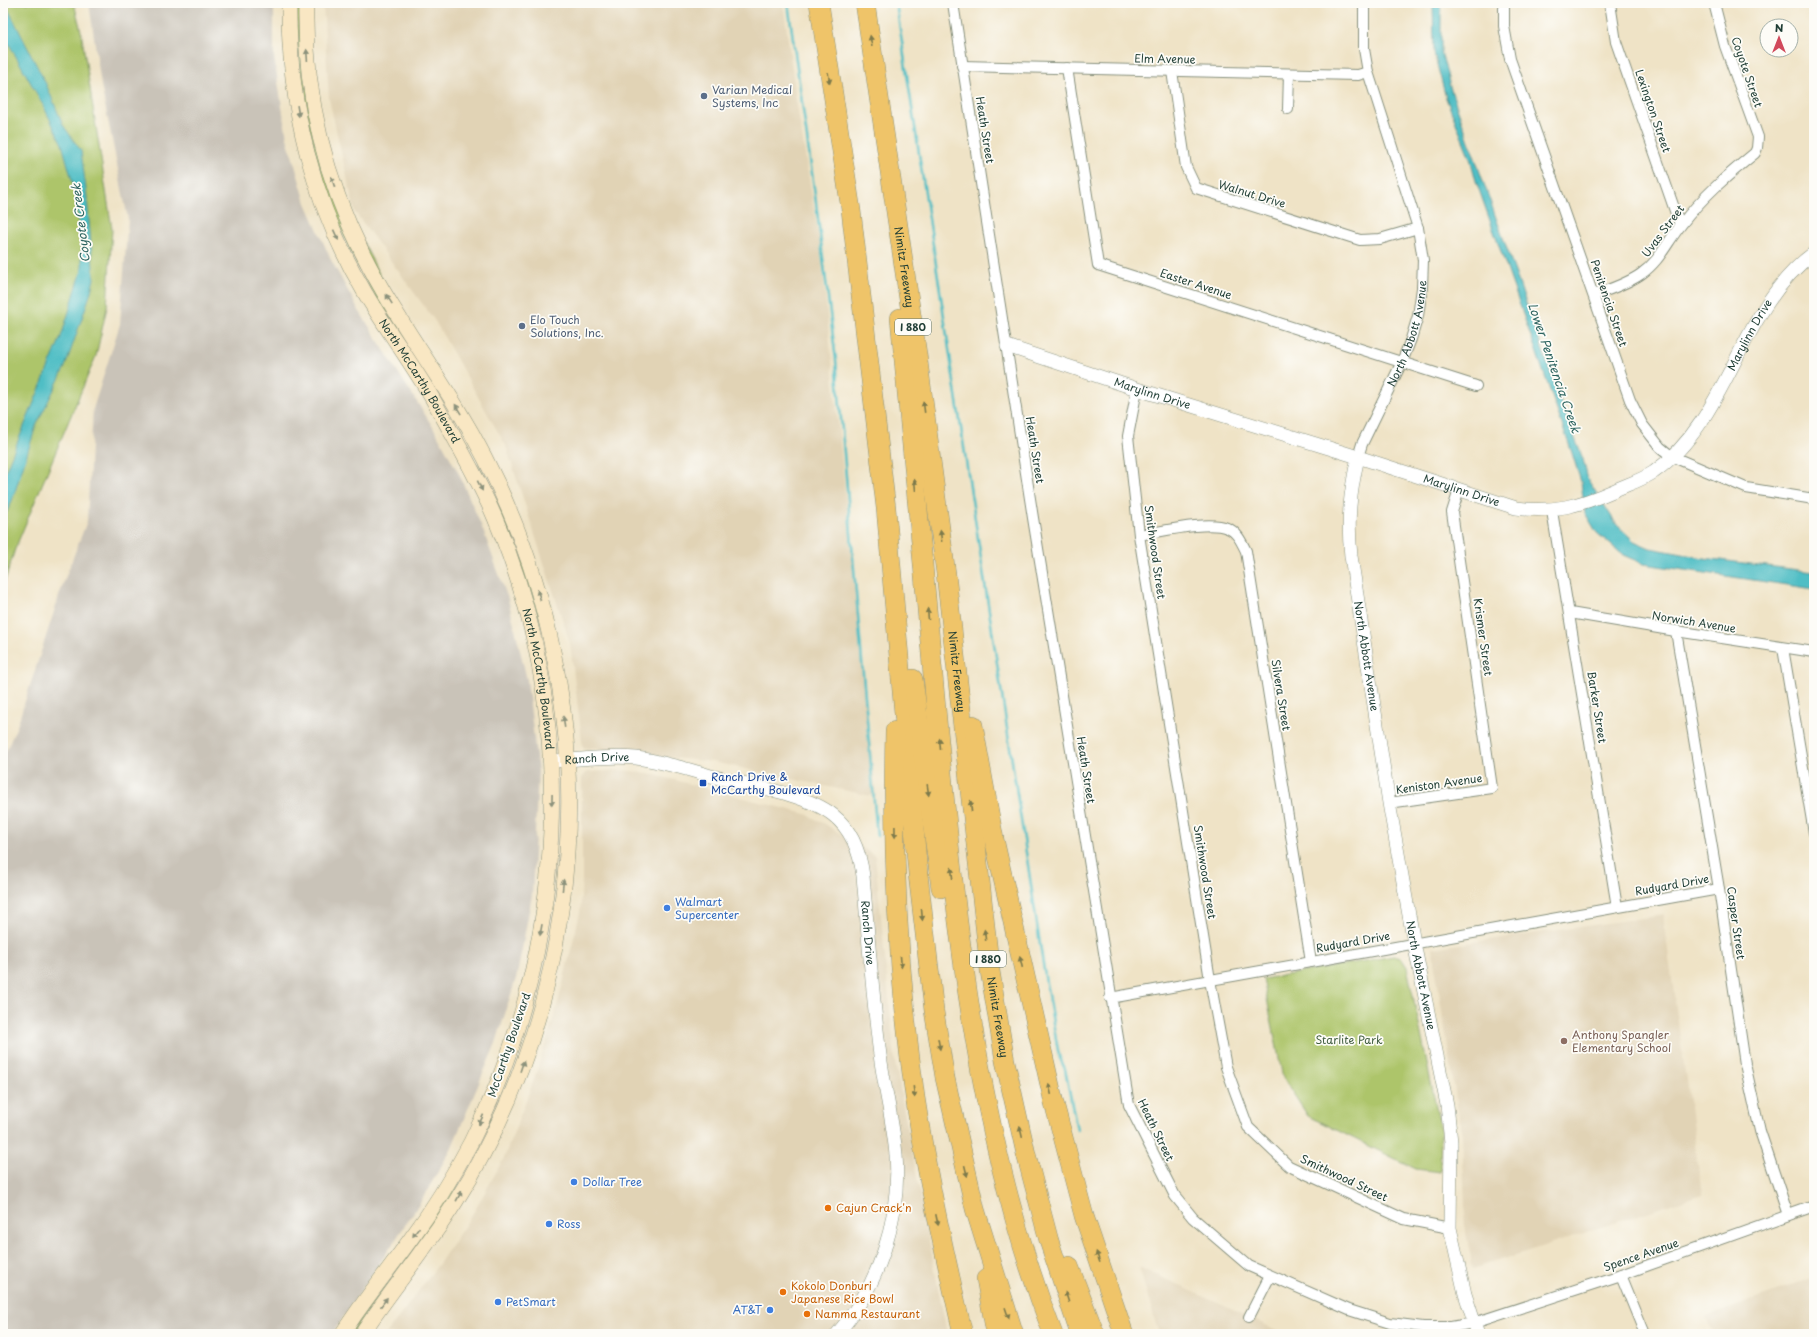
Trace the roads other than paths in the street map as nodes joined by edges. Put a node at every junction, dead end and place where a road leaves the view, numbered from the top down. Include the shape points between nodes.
1 (289, 3) edge
2 (306, 3) edge
3 (819, 3) edge
4 (865, 3) edge
5 (953, 3) edge
6 (1364, 3) edge
7 (1504, 3) edge
8 (1610, 3) edge
9 (1714, 3) edge
10 (962, 66) junction
11 (1067, 68) junction
12 (1172, 71) junction
13 (1368, 72) junction
14 (1289, 74) junction
15 (877, 79) junction
16 (1288, 109) dead end
17 (1757, 148) joint
18 (851, 210) junction
19 (1680, 225) junction
20 (1418, 228) junction
21 (1814, 253) edge
22 (1594, 295) junction
23 (1007, 346) junction
24 (1402, 362) junction
25 (1476, 386) dead end
26 (1136, 389) junction
27 (1671, 456) junction
28 (1358, 457) junction
29 (1459, 490) junction
30 (1814, 499) edge
31 (1552, 510) junction
32 (1139, 535) junction
33 (946, 574) junction
34 (1570, 613) junction
35 (1676, 631) junction
36 (897, 640) junction
37 (1784, 648) junction
38 (1814, 652) edge
39 (551, 761) junction
40 (568, 761) junction
41 (1492, 788) joint
42 (1389, 803) junction
43 (1814, 833) edge
44 (1719, 889) junction
45 (1617, 907) junction
46 (1414, 944) junction
47 (1311, 962) junction
48 (1210, 980) junction
49 (1110, 998) junction
50 (1026, 1154) junction
51 (1814, 1206) edge
52 (975, 1209) junction
53 (1788, 1215) junction
54 (1450, 1228) junction
55 (1621, 1275) junction
56 (1270, 1276) junction
57 (1249, 1318) dead end
58 (1122, 1327) edge
59 (1476, 1329) edge
60 (342, 1334) edge
61 (362, 1334) edge
62 (837, 1334) edge
63 (963, 1334) edge
64 (996, 1334) edge
65 (1014, 1334) edge
66 (1041, 1334) edge
67 (1053, 1334) edge
68 (1080, 1334) edge
69 (1096, 1334) edge
70 (1645, 1334) edge

1 -> 39 main road, North McCarthy Boulevard via 290,58 295,94 301,129 320,196 349,264 458,444 495,520 520,588 538,658
40 -> 2 main road, North McCarthy Boulevard via 554,654 535,583 511,513 477,443 364,257 335,191 317,126 311,92 307,57
3 -> 18 highway
15 -> 4 highway, Nimitz Freeway / I 880
5 - 10 street, Heath Street
6 - 13 street, North Abbott Avenue via 1364,49
7 - 22 street, Penitencia Street via 1504,26 1510,59
8 - 19 street, Lexington Street via 1616,42
9 - 17 street, Coyote Street via 1725,46 1758,137
10 - 11 street, Elm Avenue
10 - 23 street, Heath Street
11 - 12 street, Elm Avenue
11 - 24 street, Easter Avenue via 1098,265
12 - 14 street, Elm Avenue
12 - 20 street, Walnut Drive via 1186,167 1196,188 1360,240 1380,239
13 - 14 street, Elm Avenue via 1358,75
13 - 20 street, North Abbott Avenue
14 - 16 street
33 -> 15 highway, Nimitz Freeway / I 880
67 -> 15 highway via 1030,1270 1000,1163 967,997 952,872
17 - 19 street, Uvas Street via 1755,153 1721,180
18 - 36 highway via 886,508
18 -> 66 highway via 864,272 914,686 966,1056 1003,1216
19 - 22 street, Uvas Street via 1654,264 1641,275
20 - 24 street, North Abbott Avenue via 1423,260 1422,288 1418,316
21 - 27 street, Marylinn Drive via 1782,283 1767,303 1715,399 1692,434
22 - 27 street, Penitencia Street via 1636,412 1650,436
23 - 26 street, Marylinn Drive
23 - 49 street, Heath Street
24 - 25 street, Easter Avenue
24 - 28 street, North Abbott Avenue
26 - 28 street, Marylinn Drive
26 - 32 street, Smithwood Street via 1128,436
27 - 30 street, Penitencia Street via 1746,488
27 - 31 street, Marylinn Drive via 1653,472 1601,496
28 - 29 street, Marylinn Drive
28 - 42 street, North Abbott Avenue via 1349,501 1349,540
29 - 31 street, Marylinn Drive via 1516,508
29 - 41 street, Krismer Street via 1452,512
31 - 34 street, Barker Street
32 - 47 street, Silvera Street via 1210,525 1228,528 1240,539 1246,551
32 - 48 street, Smithwood Street
50 -> 33 highway, Nimitz Freeway / I 880 via 1004,1061 990,971
58 -> 33 highway via 1084,1216 1052,1095 994,838
34 - 35 street, Norwich Avenue
34 - 45 street, Barker Street
35 - 37 street, Norwich Avenue
35 - 44 street, Casper Street
36 -> 52 highway via 925,942 934,1011 945,1078
36 -> 63 highway via 894,764 896,896 904,999 922,1139
37 - 38 street, Norwich Avenue
37 - 43 street
39 - 40 street, Ranch Drive
39 -> 60 main road, McCarthy Boulevard via 551,828 543,914 529,985 504,1067 479,1126 442,1193
61 -> 40 main road, McCarthy Boulevard via 456,1202 484,1151 519,1072 546,984 560,916 568,827
40 - 62 street, Ranch Drive via 642,759 793,797 822,807 834,816 852,837 863,876 878,1037 896,1155 896,1189 892,1222 878,1267 860,1303
41 - 42 street, Keniston Avenue
42 - 46 street, North Abbott Avenue
44 - 45 street, Rudyard Drive
44 - 53 street, Casper Street via 1745,1064 1760,1131
45 - 46 street, Rudyard Drive
46 - 47 street, Rudyard Drive
46 - 54 street, North Abbott Avenue via 1447,1105 1451,1142
47 - 48 street, Rudyard Drive
48 - 49 street, Rudyard Drive
48 - 54 street, Smithwood Street via 1226,1067 1248,1126 1289,1166 1404,1219
49 - 56 street, Heath Street via 1129,1105 1175,1196 1193,1218 1249,1266
68 -> 50 highway, Nimitz Freeway / I 880 via 1049,1241
50 - 69 highway
51 - 53 street, Spence Avenue
52 - 64 highway
52 -> 65 highway
53 - 55 street, Spence Avenue
54 - 59 street, North Abbott Avenue
55 - 59 street, Spence Avenue
55 - 70 street
56 - 57 street
56 - 59 street, Heath Street via 1349,1310 1390,1323

